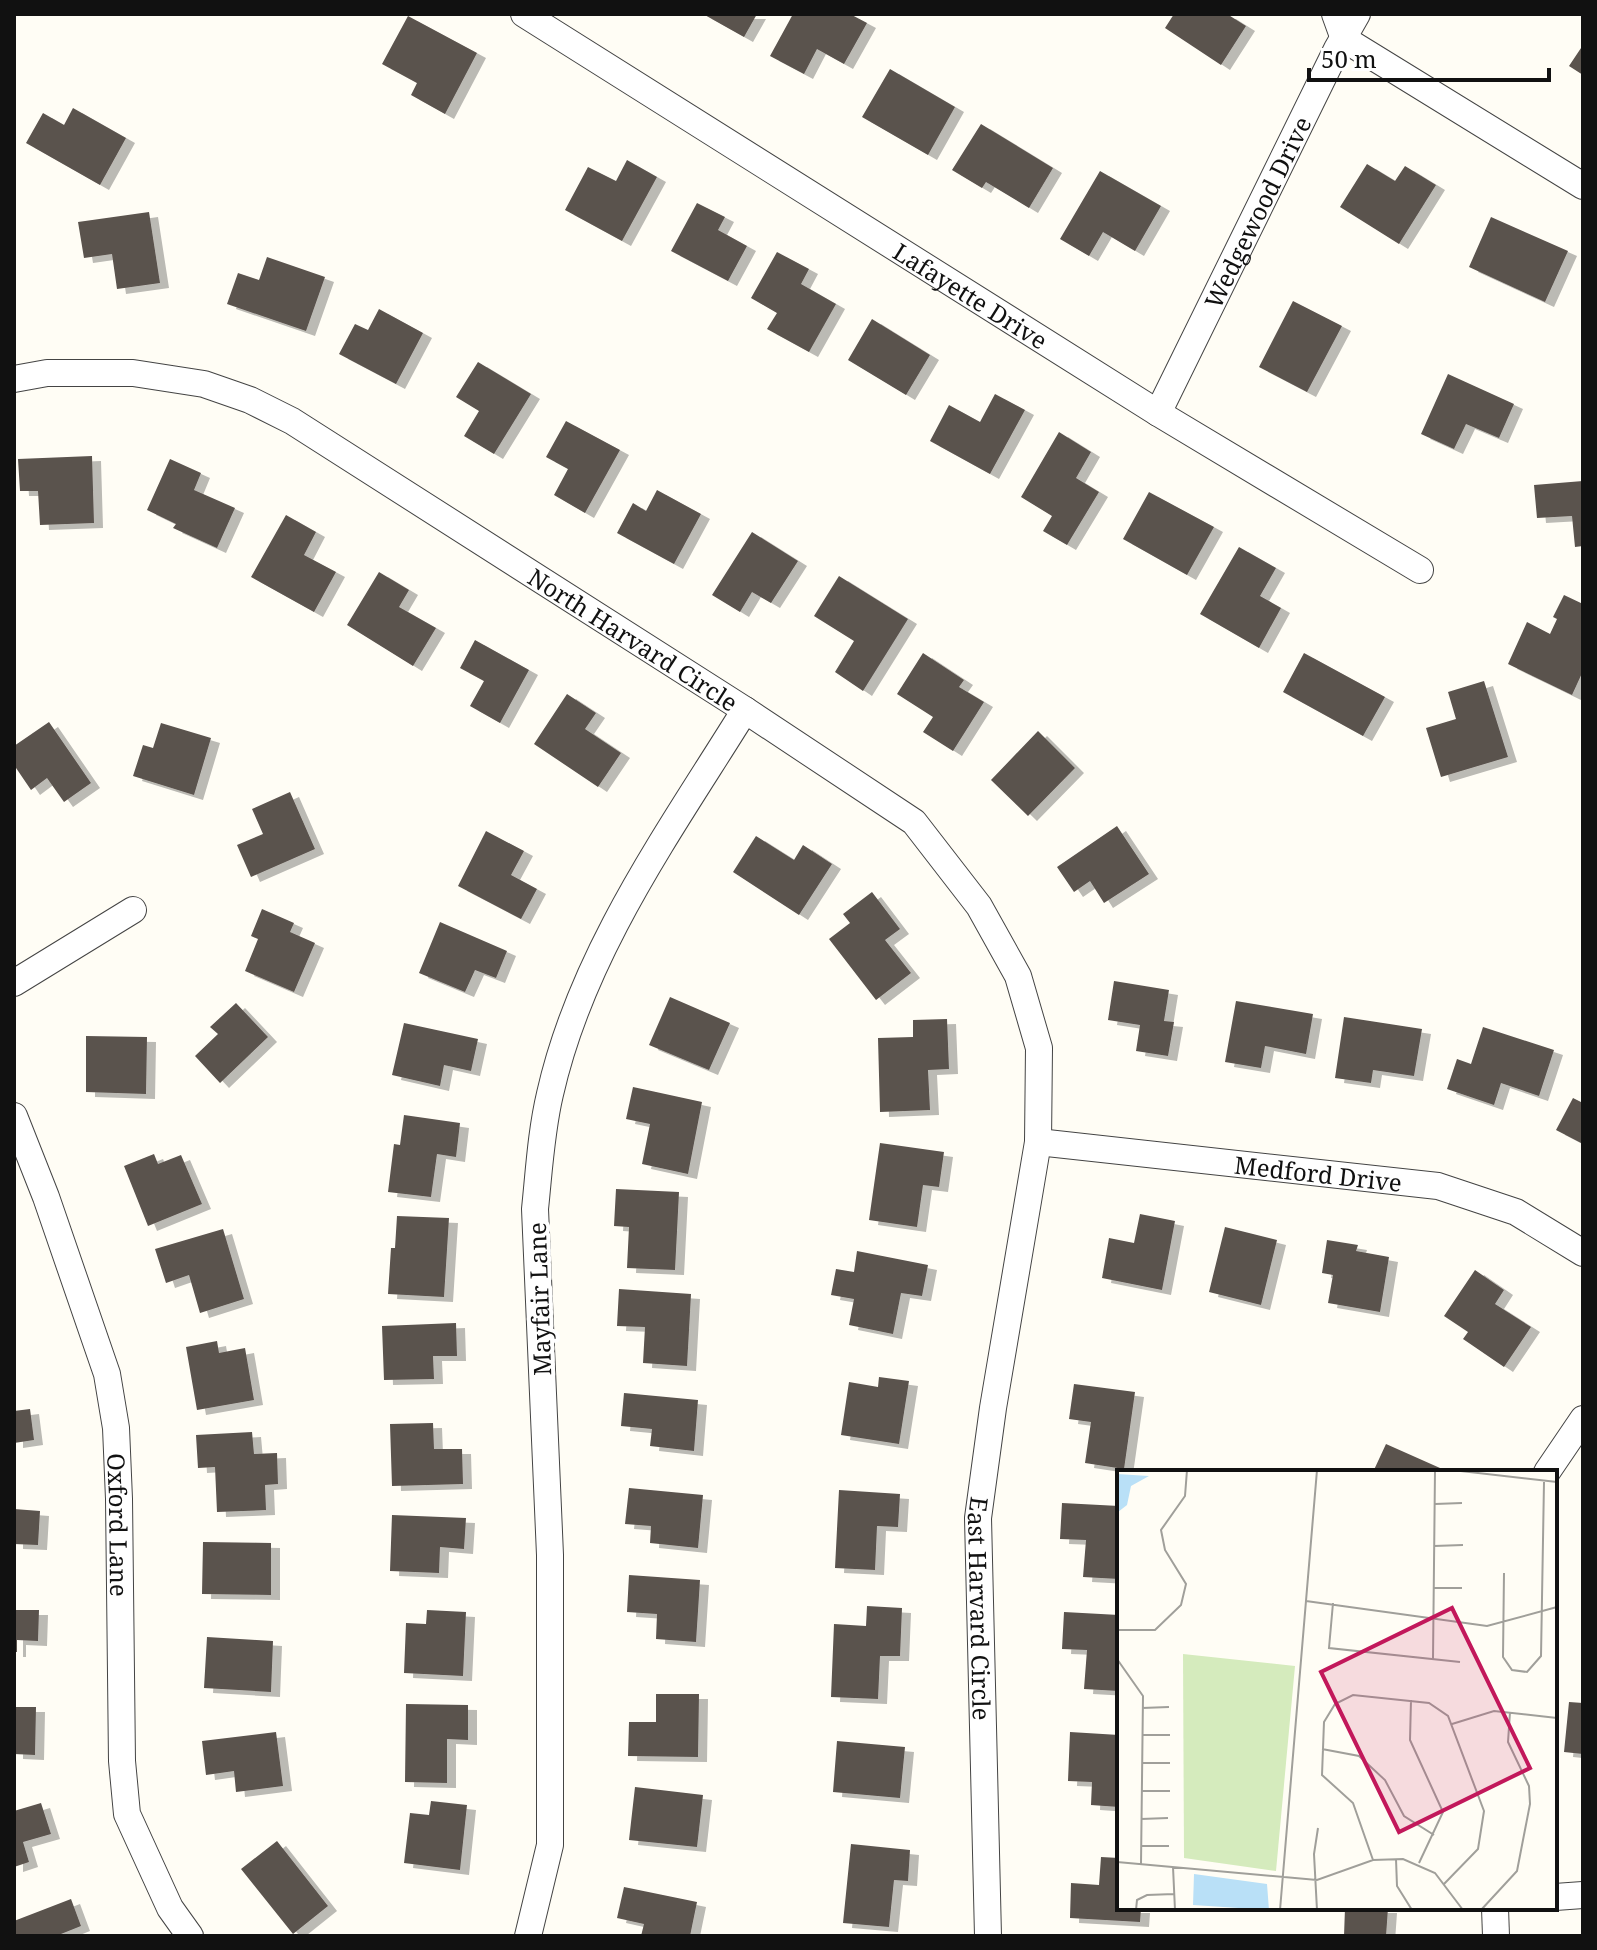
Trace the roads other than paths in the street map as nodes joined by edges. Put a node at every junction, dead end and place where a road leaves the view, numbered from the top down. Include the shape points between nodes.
1 (524, 14) edge
2 (1335, 14) edge
3 (1357, 14) edge
4 (1344, 39) junction
5 (1583, 186) edge
6 (14, 379) edge
7 (1158, 413) junction
8 (1420, 570) dead end
9 (745, 710) junction
10 (133, 910) dead end
11 (14, 983) edge
12 (14, 1116) edge
13 (1038, 1142) junction
14 (1583, 1253) edge
15 (1583, 1419) edge
16 (1548, 1470) edge
17 (1583, 1895) edge
18 (1557, 1897) edge
19 (1495, 1910) edge
20 (190, 1936) edge
21 (528, 1936) edge
22 (988, 1936) edge
23 (1496, 1936) edge

1 - 7 street, Lafayette Drive
2 - 4 street
3 - 4 street, Wedgewood Drive
4 - 5 street
4 - 7 street, Wedgewood Drive
6 - 9 street, North Harvard Circle via 47,373 133,373 204,384 250,400 340,451
7 - 8 street, Lafayette Drive
9 - 13 street, North Harvard Circle via 914,822 979,906 1018,976 1039,1048
9 - 21 street, Mayfair Lane via 636,885 594,964 550,1094 535,1209 550,1555 550,1845
10 - 11 street
12 - 20 street, Oxford Lane via 107,1374 116,1428 127,1814 170,1908
13 - 14 street, Medford Drive via 1438,1186 1516,1212
13 - 22 street, East Harvard Circle via 978,1518
15 - 16 street
17 - 18 street
19 - 23 street

